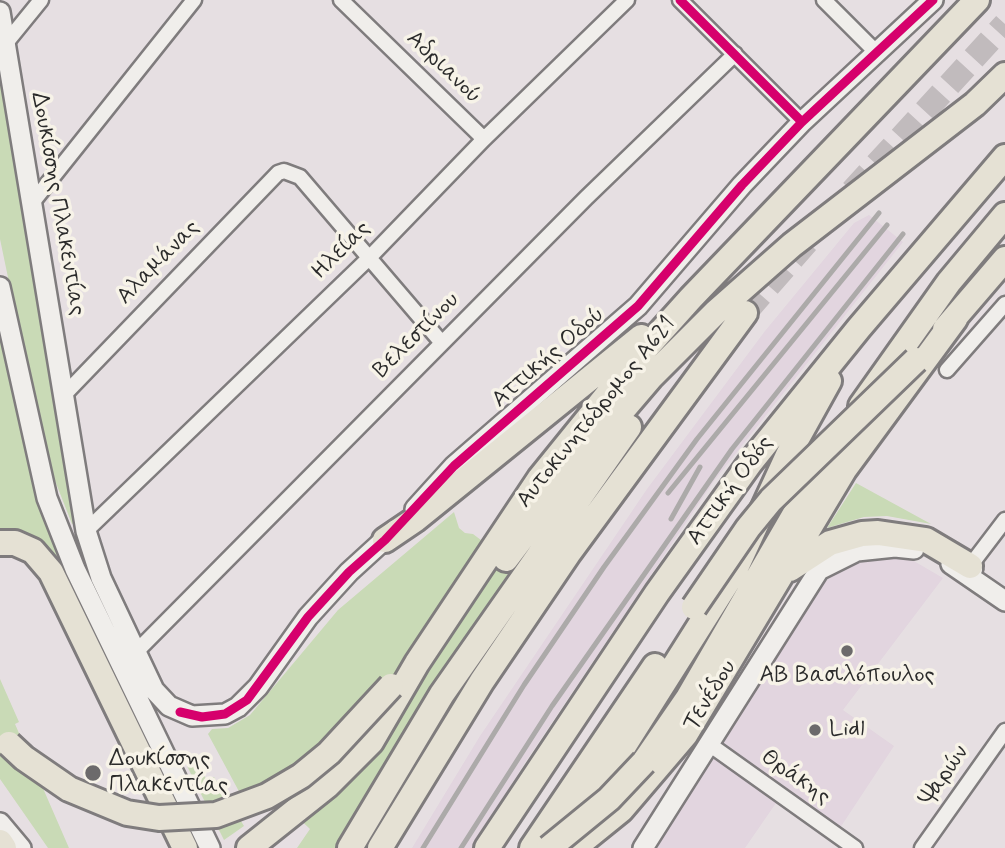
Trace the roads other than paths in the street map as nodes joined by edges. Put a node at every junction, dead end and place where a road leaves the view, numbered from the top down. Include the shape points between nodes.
1 (41, 0) edge
2 (194, 0) edge
3 (341, 0) edge
4 (627, 0) edge
5 (680, 0) edge
6 (824, 0) edge
7 (933, 0) edge
8 (977, 0) edge
9 (0, 12) edge
10 (6, 43) junction
11 (877, 53) junction
12 (735, 54) junction
13 (1005, 75) edge
14 (802, 122) junction
15 (484, 139) junction
16 (1005, 157) edge
17 (32, 203) junction
18 (1005, 215) edge
19 (369, 258) junction
20 (1005, 259) edge
21 (0, 287) edge
22 (691, 298) junction
23 (1005, 304) edge
24 (716, 312) junction
25 (745, 313) tunnel mouth
26 (955, 319) junction
27 (859, 328) junction
28 (442, 342) junction
29 (947, 370) dead end
30 (65, 394) junction
31 (1005, 520) edge
32 (86, 531) junction
33 (385, 540) junction
34 (0, 543) edge
35 (970, 566) junction
36 (783, 574) junction
37 (1005, 589) edge
38 (1005, 601) edge
39 (135, 653) junction
40 (400, 692) junction
41 (180, 712) joint
42 (1005, 731) edge
43 (0, 733) edge
44 (709, 744) junction
45 (650, 767) junction
46 (0, 823) edge
47 (0, 842) edge
48 (4, 848) edge
49 (21, 848) edge
50 (185, 848) edge
51 (209, 848) edge
52 (249, 848) edge
53 (350, 848) edge
54 (380, 848) edge
55 (486, 848) edge
56 (532, 848) edge
57 (549, 848) edge
58 (561, 848) edge
59 (574, 848) edge
60 (643, 848) edge
61 (855, 848) edge
62 (922, 848) edge

1 - 10 street
2 - 17 street
3 - 15 street, Αδριανού
4 - 15 street, Ηλείας
5 - 12 street
6 - 11 street
7 - 11 street, Αττικής Οδού
8 - 22 highway, Αυτοκινητόδρομος Α621
9 - 10 street, Δουκίσσης Πλακεντίας
10 - 17 street, Δουκίσσης Πλακεντίας
11 - 14 street, Αττικής Οδού
12 - 14 street
12 - 28 street, Βελεστίνου
13 - 24 highway via 975,104 792,245
14 - 33 street, Αττικής Οδού via 638,306 454,466
15 - 19 street, Ηλείας
16 - 27 highway, Αττική Οδός
17 - 30 street, Δουκίσσης Πλακεντίας
18 - 45 highway via 888,365 815,475
19 - 28 street
19 - 30 street, Αλαμάνας via 300,177 278,173
19 - 32 street, Ηλείας
20 - 26 highway
21 - 51 street via 47,498 75,569
22 - 33 highway
22 - 40 highway, Αυτοκινητόδρομος Α621 via 540,478
23 - 29 street
24 - 40 highway via 651,377 555,492
24 - 53 highway via 611,450 499,610 421,727
25 - 54 highway via 561,565 482,681
26 - 36 highway via 844,470
26 - 56 highway, bridge via 748,528
27 - 55 highway, Αττική Οδός via 705,525
27 - 58 highway via 788,455 735,570
28 - 39 street, Βελεστίνου
30 - 32 street, Δουκίσσης Πλακεντίας
31 - 35 street
32 - 39 street, Δουκίσσης Πλακεντίας via 100,578
33 - 41 street, Αττικής Οδού via 307,617 247,700 225,714 202,717
34 - 50 highway via 15,543 33,551 51,572
35 - 36 highway via 926,540 894,533 865,534 830,543
35 - 37 street
36 - 45 highway via 693,724
38 - 44 street, Τενέδου via 940,558 913,549 858,551 819,570
39 - 41 street, Δουκίσσης Πλακεντίας via 154,690
40 - 43 highway, bridge via 301,776 267,796 216,815 159,818 96,801 47,775
40 - 52 highway via 380,731 342,772
42 - 62 street, Ψαρών
44 - 60 street, Τενέδου
44 - 61 street, Θράκης
45 - 57 highway, bridge
45 - 59 highway via 621,810
46 - 49 street
47 - 48 highway

